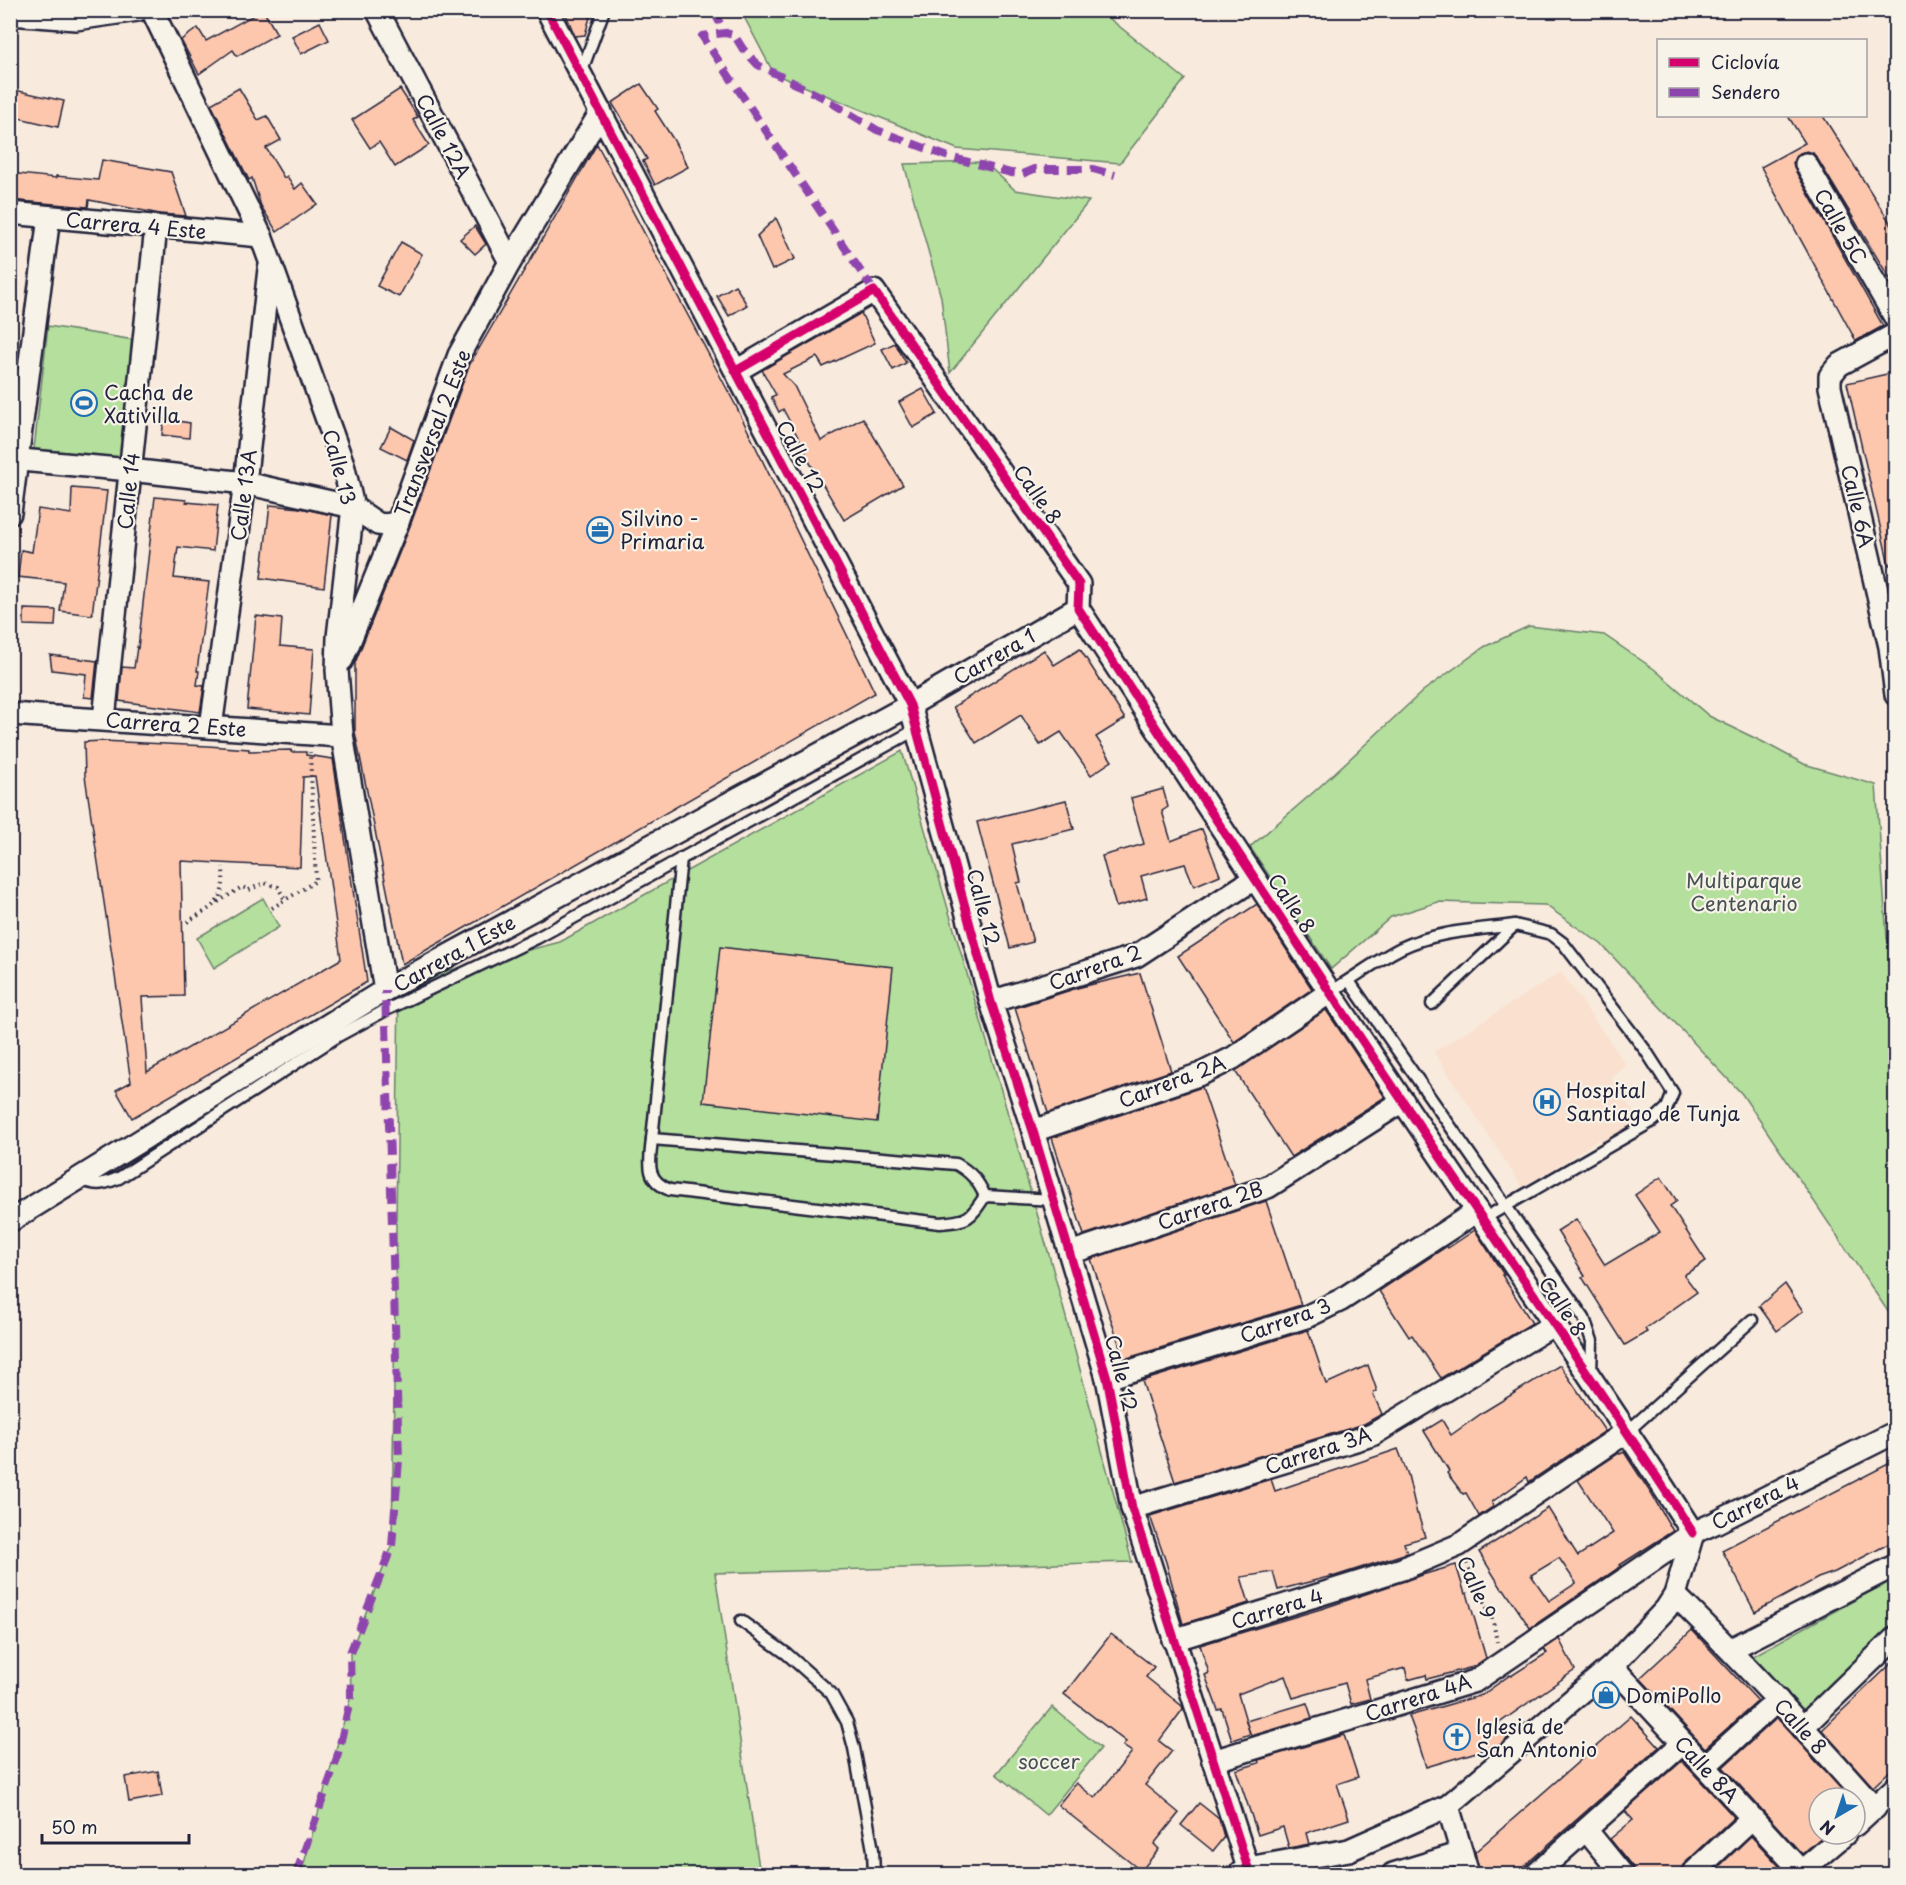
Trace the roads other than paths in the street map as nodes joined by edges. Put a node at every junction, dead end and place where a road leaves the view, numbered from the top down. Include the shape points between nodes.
1 (138, 10) edge
2 (152, 10) edge
3 (377, 10) edge
4 (547, 10) edge
5 (604, 10) edge
6 (10, 14) edge
7 (580, 73) junction
8 (601, 112) junction
9 (1806, 164) dead end
10 (10, 213) edge
11 (49, 217) junction
12 (156, 227) junction
13 (261, 236) junction
14 (270, 262) junction
15 (510, 262) junction
16 (1896, 319) edge
17 (1896, 334) edge
18 (736, 371) junction
19 (14, 459) edge
20 (130, 470) junction
21 (245, 483) junction
22 (353, 507) junction
23 (10, 513) edge
24 (398, 522) junction
25 (1078, 608) junction
26 (337, 670) junction
27 (1896, 695) edge
28 (910, 705) junction
29 (10, 714) edge
30 (104, 719) junction
31 (211, 727) junction
32 (917, 729) junction
33 (342, 736) junction
34 (681, 858) junction
35 (1254, 879) junction
36 (1515, 925) junction
37 (1349, 981) junction
38 (385, 990) junction
39 (1330, 992) junction
40 (991, 1002) junction
41 (1432, 1004) dead end
42 (1403, 1101) junction
43 (1033, 1131) junction
44 (652, 1139) junction
45 (79, 1179) junction
46 (985, 1196) junction
47 (1054, 1200) junction
48 (1506, 1206) junction
49 (1480, 1215) junction
50 (10, 1221) edge
51 (1070, 1253) junction
52 (1752, 1320) dead end
53 (1553, 1326) junction
54 (1107, 1378) junction
55 (1591, 1379) junction
56 (1628, 1431) junction
57 (1896, 1432) edge
58 (1132, 1508) junction
59 (1693, 1533) junction
60 (1896, 1565) edge
61 (1675, 1595) junction
62 (741, 1621) dead end
63 (1896, 1637) edge
64 (1173, 1640) junction
65 (1731, 1649) junction
66 (1612, 1666) junction
67 (1779, 1700) junction
68 (1803, 1726) junction
69 (1683, 1743) junction
70 (1213, 1761) junction
71 (1705, 1766) junction
72 (1896, 1787) edge
73 (1448, 1806) junction
74 (1875, 1808) junction
75 (1867, 1815) edge
76 (1752, 1818) junction
77 (1587, 1831) junction
78 (1831, 1846) edge
79 (1462, 1853) junction
80 (1244, 1871) edge
81 (1800, 1873) edge
82 (874, 1875) edge
83 (1393, 1875) edge
84 (1468, 1875) edge
85 (1536, 1875) edge
86 (1622, 1875) edge
87 (1692, 1875) edge

1 - 6 street via 76,19
2 - 13 street, Calle 13
3 - 15 street, Calle 12A
4 - 7 street, Calle 12
5 - 7 lane
7 - 8 street, Calle 12
8 - 15 street, Transversal 2 Este
8 - 18 street, Calle 12
9 - 16 street, Calle 5C
10 - 11 street, Carrera 4 Este
11 - 12 street, Carrera 4 Este
11 - 19 street
12 - 13 street, Carrera 4 Este
12 - 20 street, Calle 14
13 - 14 street, Calle 13
14 - 21 street, Calle 13A
14 - 22 street, Calle 13 via 343,464
15 - 24 street, Transversal 2 Este via 459,356
17 - 27 street, Calle 6A via 1839,365 1830,376 1890,647
18 - 25 street, Calle 8 via 874,291 1079,584
18 - 28 street, Calle 12
19 - 20 street
19 - 23 street
20 - 21 street
20 - 30 street, Calle 14
21 - 22 street
21 - 31 street, Calle 13A
22 - 24 street via 378,524
22 - 26 street, Calle 13
24 - 26 street, Transversal 2 Este
25 - 28 street, Carrera 1
25 - 35 street, Calle 8
26 - 33 street, Calle 13
28 - 32 street, Calle 12
28 - 38 street, Carrera 1 Este
29 - 30 street, Carrera 2 Este
30 - 31 street, Carrera 2 Este
31 - 33 street, Carrera 2 Este
32 - 34 lane
32 - 40 street, Calle 12
33 - 38 street, Calle 13
34 - 44 lane
34 - 45 lane via 537,938 338,1036 119,1178 96,1185
35 - 39 street, Calle 8
35 - 40 street, Carrera 2 via 1136,956
36 - 37 lane via 1427,939 1401,948
36 - 41 lane
36 - 48 lane via 1551,934 1563,944 1646,1051 1673,1093 1667,1108 1653,1121
37 - 39 lane
37 - 48 lane
38 - 45 street, Carrera 1 Este
39 - 42 street, Calle 8
39 - 43 street, Carrera 2A via 1233,1058 1201,1074
40 - 43 street, Calle 12
42 - 49 street, Calle 8
42 - 51 street, Carrera 2B via 1268,1187
43 - 47 street, Calle 12
44 - 46 lane via 956,1164 978,1181
44 - 46 lane via 651,1174 670,1190 940,1223 967,1219
45 - 50 street, Carrera 1 Este
46 - 47 lane
47 - 51 street, Calle 12
48 - 49 lane
48 - 55 lane via 1584,1318 1592,1341
49 - 53 street, Calle 8
49 - 54 street, Carrera 3 via 1341,1300 1306,1317
51 - 54 street, Calle 12
52 - 56 lane
53 - 55 street, Calle 8
53 - 58 street, Carrera 3A via 1371,1435
54 - 58 street, Calle 12
55 - 56 street, Calle 8
56 - 59 street, Calle 8
56 - 64 street, Carrera 4 via 1459,1545 1402,1569
57 - 59 street, Carrera 4
58 - 64 street, Calle 12
59 - 61 street, Carrera 4
59 - 70 street, Carrera 4A via 1475,1681
60 - 65 street
61 - 65 street, Calle 8
61 - 66 street, Carrera 4
62 - 82 lane via 831,1693 847,1722 873,1850
63 - 68 street
64 - 70 street, Calle 12
65 - 67 street, Calle 8
66 - 69 street, Calle 8A
66 - 73 street, Carrera 4
67 - 68 street, Calle 8
67 - 71 street
68 - 74 street, Calle 8
69 - 71 street, Calle 8A
69 - 77 street
70 - 80 street, Calle 12
71 - 76 street, Calle 8A
72 - 74 street
73 - 79 street
73 - 80 street via 1348,1850
74 - 75 street
76 - 81 street, Calle 8A
76 - 87 street
77 - 85 street
77 - 86 street
78 - 81 street
79 - 83 street
79 - 84 street

